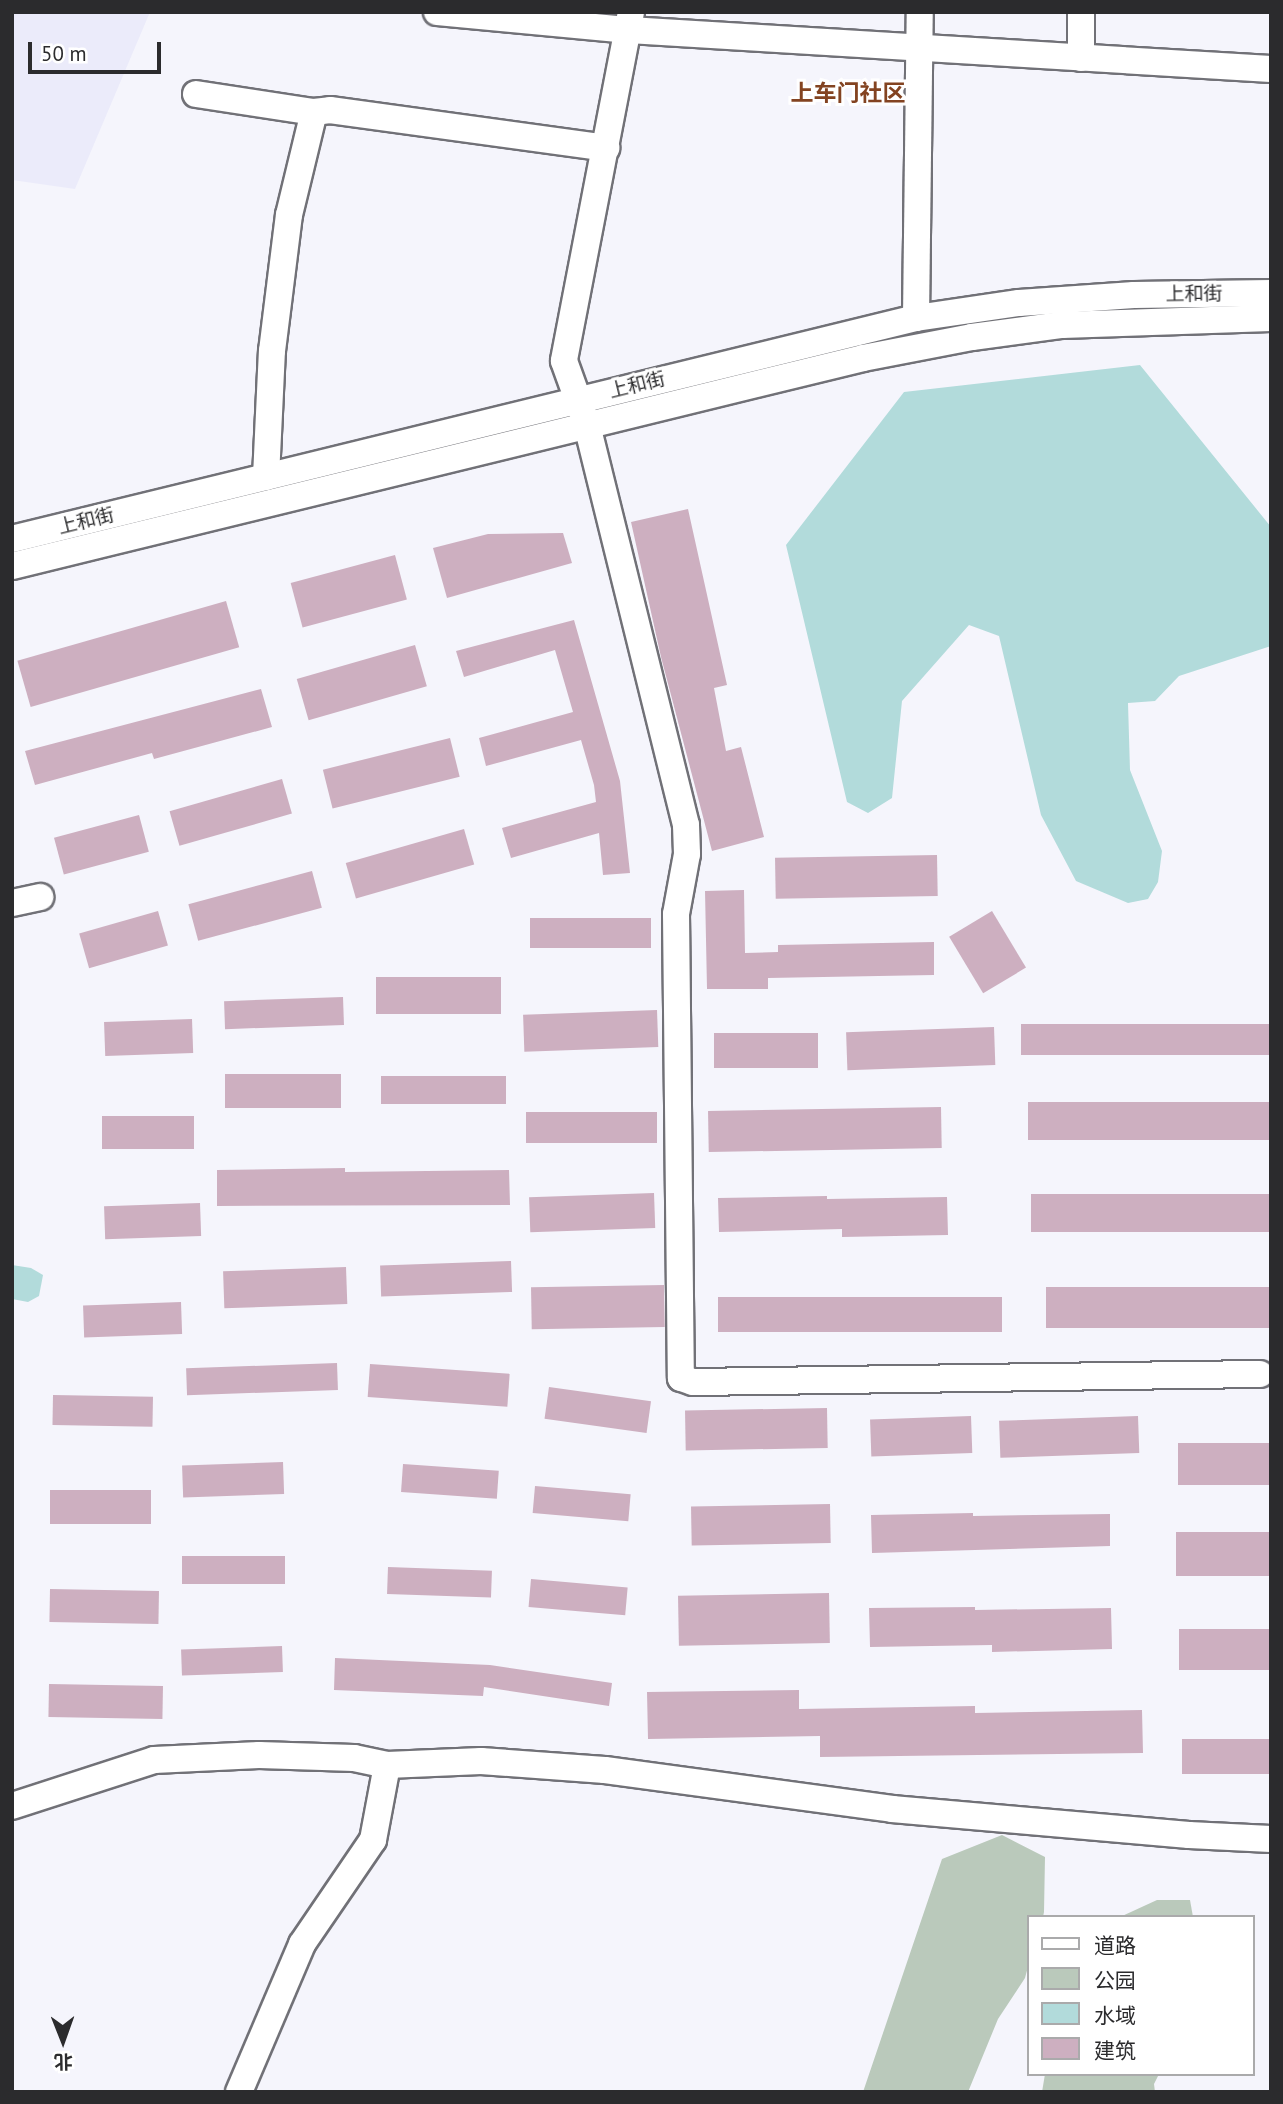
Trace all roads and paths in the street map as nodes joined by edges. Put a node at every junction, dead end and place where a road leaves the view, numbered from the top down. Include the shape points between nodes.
1 (437, 12) edge
2 (920, 12) edge
3 (1081, 12) edge
4 (630, 21) edge
5 (920, 48) junction
6 (1081, 58) junction
7 (1271, 69) edge
8 (196, 94) dead end
9 (314, 112) junction
10 (606, 148) junction
11 (1271, 293) edge
12 (916, 318) junction
13 (1271, 318) edge
14 (578, 400) junction
15 (587, 425) junction
16 (266, 477) junction
17 (12, 539) edge
18 (12, 566) edge
19 (40, 897) dead end
20 (12, 903) edge
21 (1261, 1374) dead end
22 (387, 1765) junction
23 (12, 1806) edge
24 (1271, 1839) edge
25 (239, 2092) edge

1 - 4 street
2 - 5 street
3 - 6 street
4 - 5 street
4 - 10 street
5 - 6 street
5 - 12 street
6 - 7 street
8 - 9 street
9 - 10 street via 330,110
9 - 16 street via 289,215 272,351
10 - 14 street via 564,361
11 - 12 street, 上和街 via 1070,299
12 - 14 street, 上和街
13 - 15 street, 上和街 via 1112,322 972,337 863,358
14 - 15 street
14 - 16 street, 上和街
15 - 18 street, 上和街
15 - 21 street via 686,825 687,854 676,914 681,1378 693,1382
16 - 17 street, 上和街
19 - 20 street
22 - 23 street via 354,1758 259,1755 154,1760
22 - 24 street via 481,1761 606,1770 892,1809
22 - 25 street via 373,1840 302,1944

